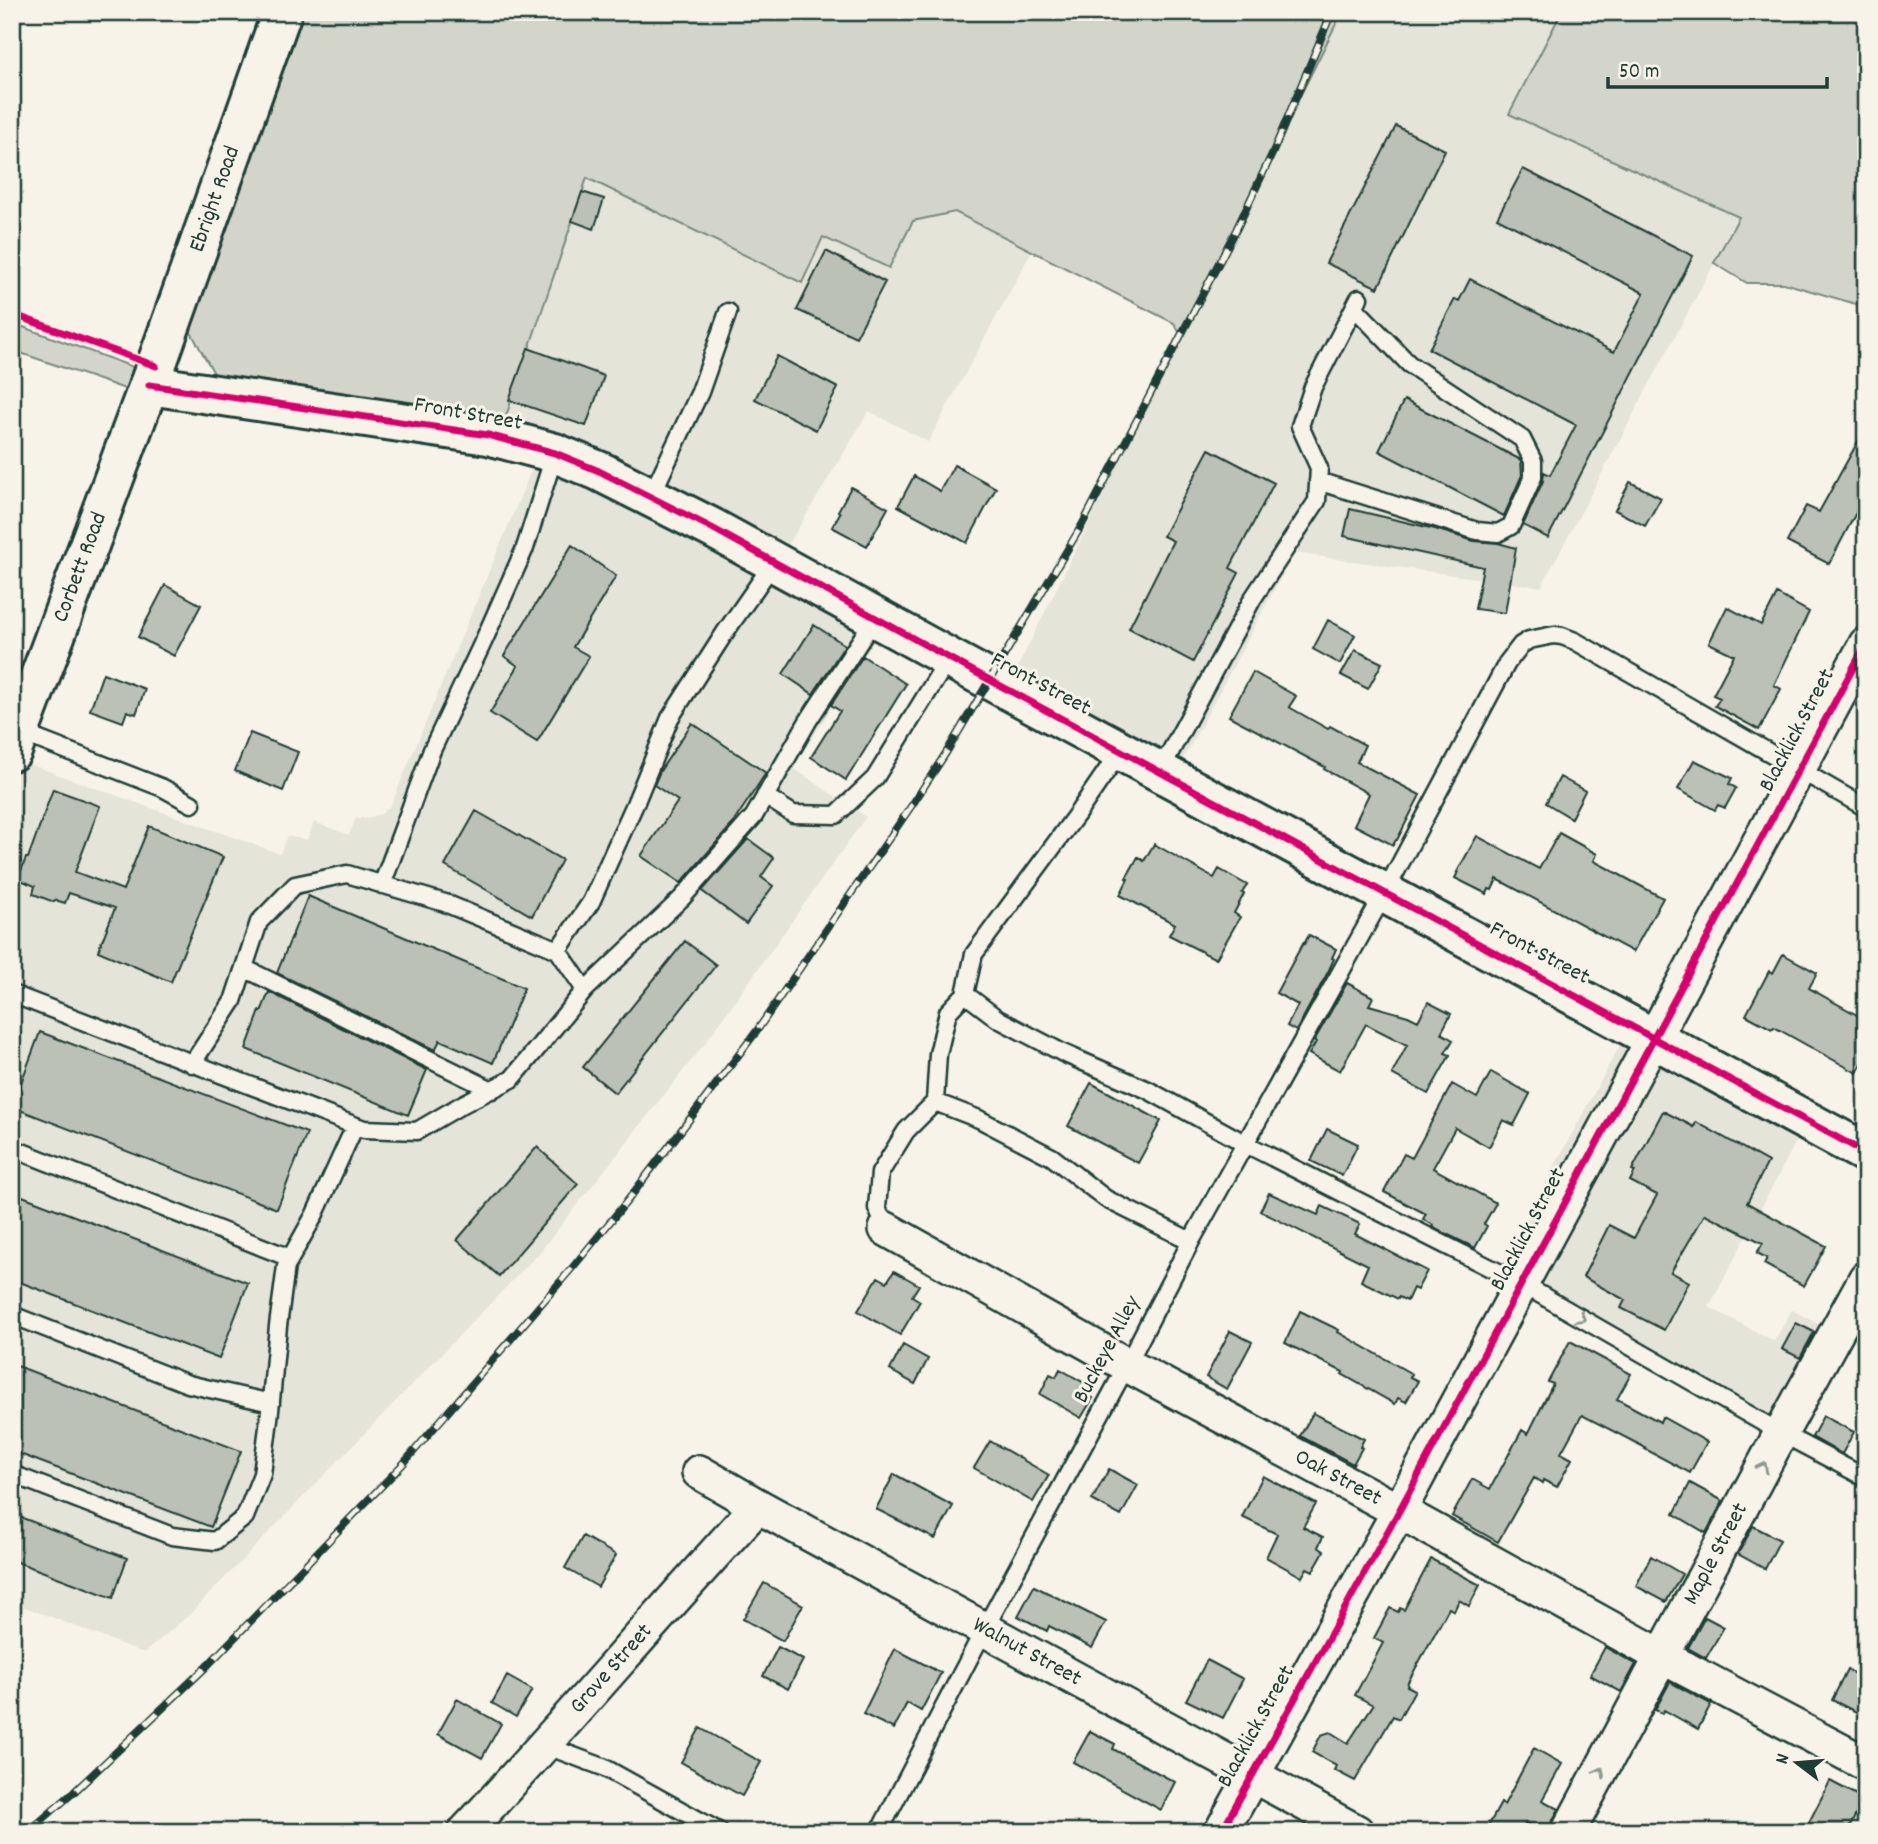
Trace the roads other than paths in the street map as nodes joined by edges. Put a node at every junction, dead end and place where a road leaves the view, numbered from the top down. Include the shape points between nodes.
1 (282, 12) edge
2 (728, 312) dead end
3 (149, 385) junction
4 (555, 453) junction
5 (1318, 481) junction
6 (651, 496) junction
7 (774, 562) junction
8 (875, 618) junction
9 (1866, 644) edge
10 (948, 658) junction
11 (16, 741) edge
12 (1121, 750) junction
13 (1160, 771) junction
14 (1799, 771) junction
15 (765, 796) junction
16 (192, 804) dead end
17 (1866, 808) edge
18 (383, 884) junction
19 (1384, 894) junction
20 (558, 950) junction
21 (244, 968) junction
22 (586, 990) junction
23 (12, 993) edge
24 (965, 994) junction
25 (1654, 1038) junction
26 (192, 1064) junction
27 (492, 1090) junction
28 (935, 1102) junction
29 (355, 1126) junction
30 (1245, 1144) junction
31 (12, 1148) edge
32 (1866, 1153) edge
33 (887, 1229) joint
34 (1191, 1241) junction
35 (290, 1258) junction
36 (1866, 1278) edge
37 (1522, 1284) junction
38 (12, 1315) edge
39 (1127, 1365) junction
40 (271, 1404) junction
41 (1781, 1433) junction
42 (699, 1472) dead end
43 (12, 1474) edge
44 (1866, 1478) edge
45 (758, 1506) junction
46 (1399, 1511) junction
47 (985, 1628) junction
48 (1661, 1656) junction
49 (544, 1745) junction
50 (1866, 1764) edge
51 (1252, 1775) junction
52 (465, 1832) edge
53 (720, 1832) edge
54 (879, 1832) edge
55 (1221, 1832) edge
56 (1357, 1832) edge
57 (1567, 1832) edge

1 - 3 street, Ebright Road
2 - 6 lane via 700,392
3 - 4 street, Front Street via 488,435
3 - 11 street, Corbett Road
4 - 6 street, Front Street
4 - 18 lane via 525,548 432,750
5 - 5 lane via 1319,468 1300,426 1313,387 1357,303 1409,364 1522,439 1533,461 1533,477 1511,526 1498,533 1477,531
5 - 13 lane via 1317,501 1253,598
6 - 7 street, Front Street
7 - 8 street, Front Street
7 - 20 lane via 670,718 591,902
8 - 10 street, Front Street
8 - 15 lane
9 - 14 street, Blacklick Street
10 - 12 street, Front Street
10 - 15 lane via 875,778 836,815 793,814
11 - 16 lane via 163,788
12 - 13 street, Front Street
12 - 24 lane via 974,954
13 - 19 street, Front Street
14 - 17 lane, Buckeye Alley
14 - 19 lane, Buckeye Alley via 1574,641 1554,635 1529,640 1507,663
14 - 25 street, Blacklick Street
15 - 22 lane via 754,816 682,898
18 - 20 lane via 445,903
18 - 21 lane via 347,874 295,884 259,922
19 - 25 street, Front Street
19 - 30 lane, Buckeye Alley
20 - 22 lane
21 - 26 lane via 233,1002
21 - 27 lane
22 - 27 lane via 512,1079
23 - 26 lane
24 - 28 lane via 948,1012 938,1054
24 - 30 lane via 998,1019 1148,1090
25 - 32 street, Front Street
25 - 37 street, Blacklick Street
26 - 29 lane
27 - 29 lane via 417,1131
28 - 33 lane via 906,1131 880,1173 877,1208
28 - 34 lane via 979,1118 1052,1157 1106,1199
29 - 35 lane
30 - 34 lane, Buckeye Alley
30 - 37 lane
31 - 35 lane
33 - 39 street, Oak Street
34 - 39 lane, Buckeye Alley
35 - 40 lane
36 - 41 street, Maple Street
37 -> 41 lane
37 - 46 street, Blacklick Street
38 - 40 lane via 188,1384
39 - 46 street, Oak Street
39 - 47 lane, Buckeye Alley
40 - 43 lane via 262,1474 245,1517 215,1541 172,1536
41 - 44 lane
48 -> 41 street, Maple Street
42 - 45 street, Walnut Street
45 - 47 street, Walnut Street
45 - 49 street, Grove Street
46 - 48 street, Oak Street
46 - 51 street, Blacklick Street
47 - 51 street, Walnut Street
47 - 54 lane, Buckeye Alley
48 - 50 street, Oak Street
57 -> 48 street, Maple Street
49 - 52 street, Grove Street
49 - 53 lane via 603,1767
51 - 55 street, Blacklick Street
51 - 56 street, Walnut Street

